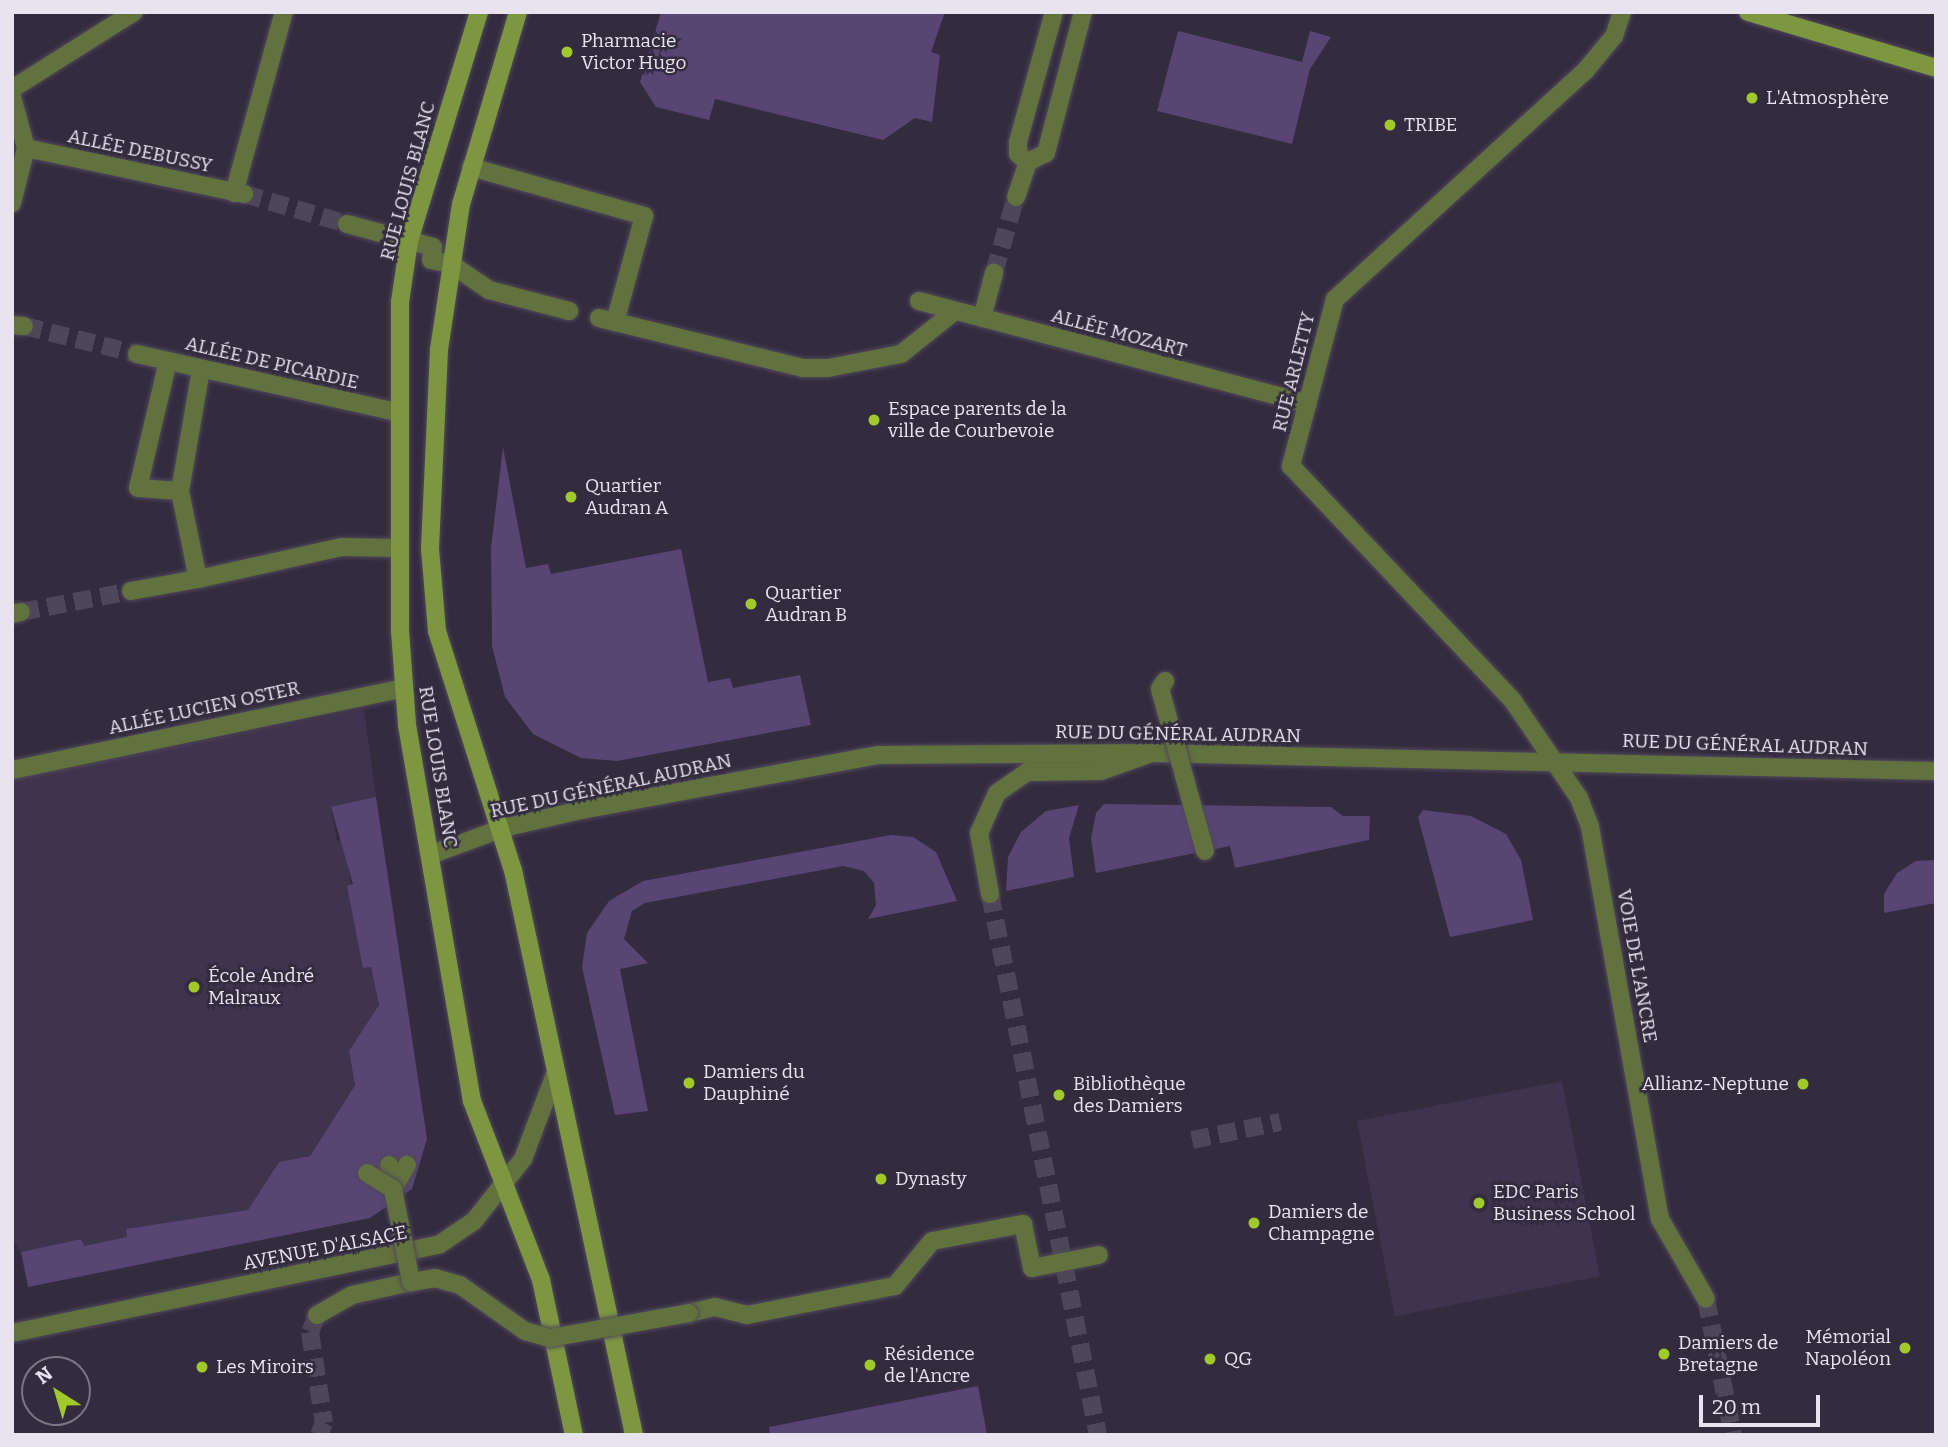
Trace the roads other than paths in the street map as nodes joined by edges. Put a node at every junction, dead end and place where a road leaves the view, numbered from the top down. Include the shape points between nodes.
1 (134, 12) edge
2 (284, 12) edge
3 (479, 12) edge
4 (518, 12) edge
5 (1054, 12) edge
6 (1083, 12) edge
7 (1622, 12) edge
8 (1748, 12) edge
9 (1936, 68) edge
10 (12, 89) edge
11 (12, 97) edge
12 (26, 148) junction
13 (1028, 162) junction
14 (471, 167) junction
15 (1016, 197) tunnel mouth
16 (12, 203) edge
17 (347, 224) tunnel mouth
18 (409, 241) junction
19 (451, 264) junction
20 (994, 273) tunnel mouth
21 (919, 301) dead end
22 (569, 311) dead end
23 (955, 311) junction
24 (982, 318) junction
25 (137, 354) tunnel mouth
26 (168, 361) junction
27 (201, 370) junction
28 (1308, 404) junction
29 (397, 412) junction
30 (180, 491) junction
31 (398, 548) junction
32 (198, 579) junction
33 (131, 590) tunnel mouth
34 (1165, 681) dead end
35 (404, 688) junction
36 (1152, 753) junction
37 (1557, 761) junction
38 (12, 770) edge
39 (1936, 771) edge
40 (502, 828) junction
41 (1205, 851) dead end
42 (430, 855) junction
43 (990, 894) tunnel mouth
44 (554, 1077) junction
45 (398, 1165) dead end
46 (366, 1173) dead end
47 (503, 1188) junction
48 (393, 1189) junction
49 (1099, 1255) dead end
50 (411, 1282) junction
51 (1706, 1299) tunnel mouth
52 (317, 1315) dead end
53 (12, 1333) edge
54 (574, 1435) edge
55 (636, 1435) edge

1 - 10 street
2 - 12 street, ALLÉE DEBUSSY via 239,193
3 - 18 main road, RUE LOUIS BLANC
4 - 14 main road, RUE LOUIS BLANC
5 - 13 street via 1018,142 1018,154
6 - 13 street via 1046,153
7 - 28 street, RUE ARLETTY via 1614,36 1585,71 1335,299
8 - 9 main road
11 - 12 street
12 - 16 street
13 - 15 street
14 - 19 main road, RUE LOUIS BLANC
14 - 23 street via 643,216 607,320 802,368 828,368 901,354
17 - 18 street
18 - 19 street via 433,247 431,260
18 - 29 main road, RUE LOUIS BLANC
19 - 22 street via 489,290
19 - 40 main road, RUE LOUIS BLANC via 439,350 430,549 437,631
20 - 24 street
21 - 23 street, ALLÉE MOZART
23 - 24 street, ALLÉE MOZART
24 - 28 street, ALLÉE MOZART
25 - 26 street, ALLÉE DE PICARDIE
26 - 27 street, ALLÉE DE PICARDIE
26 - 30 street via 138,488
27 - 29 street, ALLÉE DE PICARDIE
27 - 30 street
28 - 37 street, RUE ARLETTY via 1292,467 1513,701
29 - 31 main road, RUE LOUIS BLANC
30 - 32 street
31 - 32 street via 341,547
31 - 35 main road, RUE LOUIS BLANC
32 - 33 street
34 - 41 street, bridge via 1160,689
35 - 38 street, ALLÉE LUCIEN OSTER
35 - 42 main road, RUE LOUIS BLANC
36 - 37 street, RUE DU GÉNÉRAL AUDRAN
36 - 40 street, RUE DU GÉNÉRAL AUDRAN via 878,755
36 - 43 street via 1101,771 1027,772 1005,786 988,802 979,833
37 - 39 street, RUE DU GÉNÉRAL AUDRAN
37 - 51 street, VOIE DE L'ANCRE via 1590,827 1660,1219
40 - 42 street, RUE DU GÉNÉRAL AUDRAN
40 - 44 main road, RUE LOUIS BLANC
42 - 47 main road, RUE LOUIS BLANC via 472,1101
44 - 47 street, AVENUE D'ALSACE via 538,1132
44 - 55 main road, RUE LOUIS BLANC
45 - 48 street
46 - 48 street, bridge
47 - 53 street, AVENUE D'ALSACE via 458,1233 421,1251
47 - 54 main road, RUE LOUIS BLANC via 541,1280
48 - 50 street, bridge
49 - 50 street, bridge via 1032,1268 1023,1223 932,1241 895,1286 747,1315 715,1307 550,1338 525,1331 460,1285 435,1278
50 - 52 street via 352,1295

